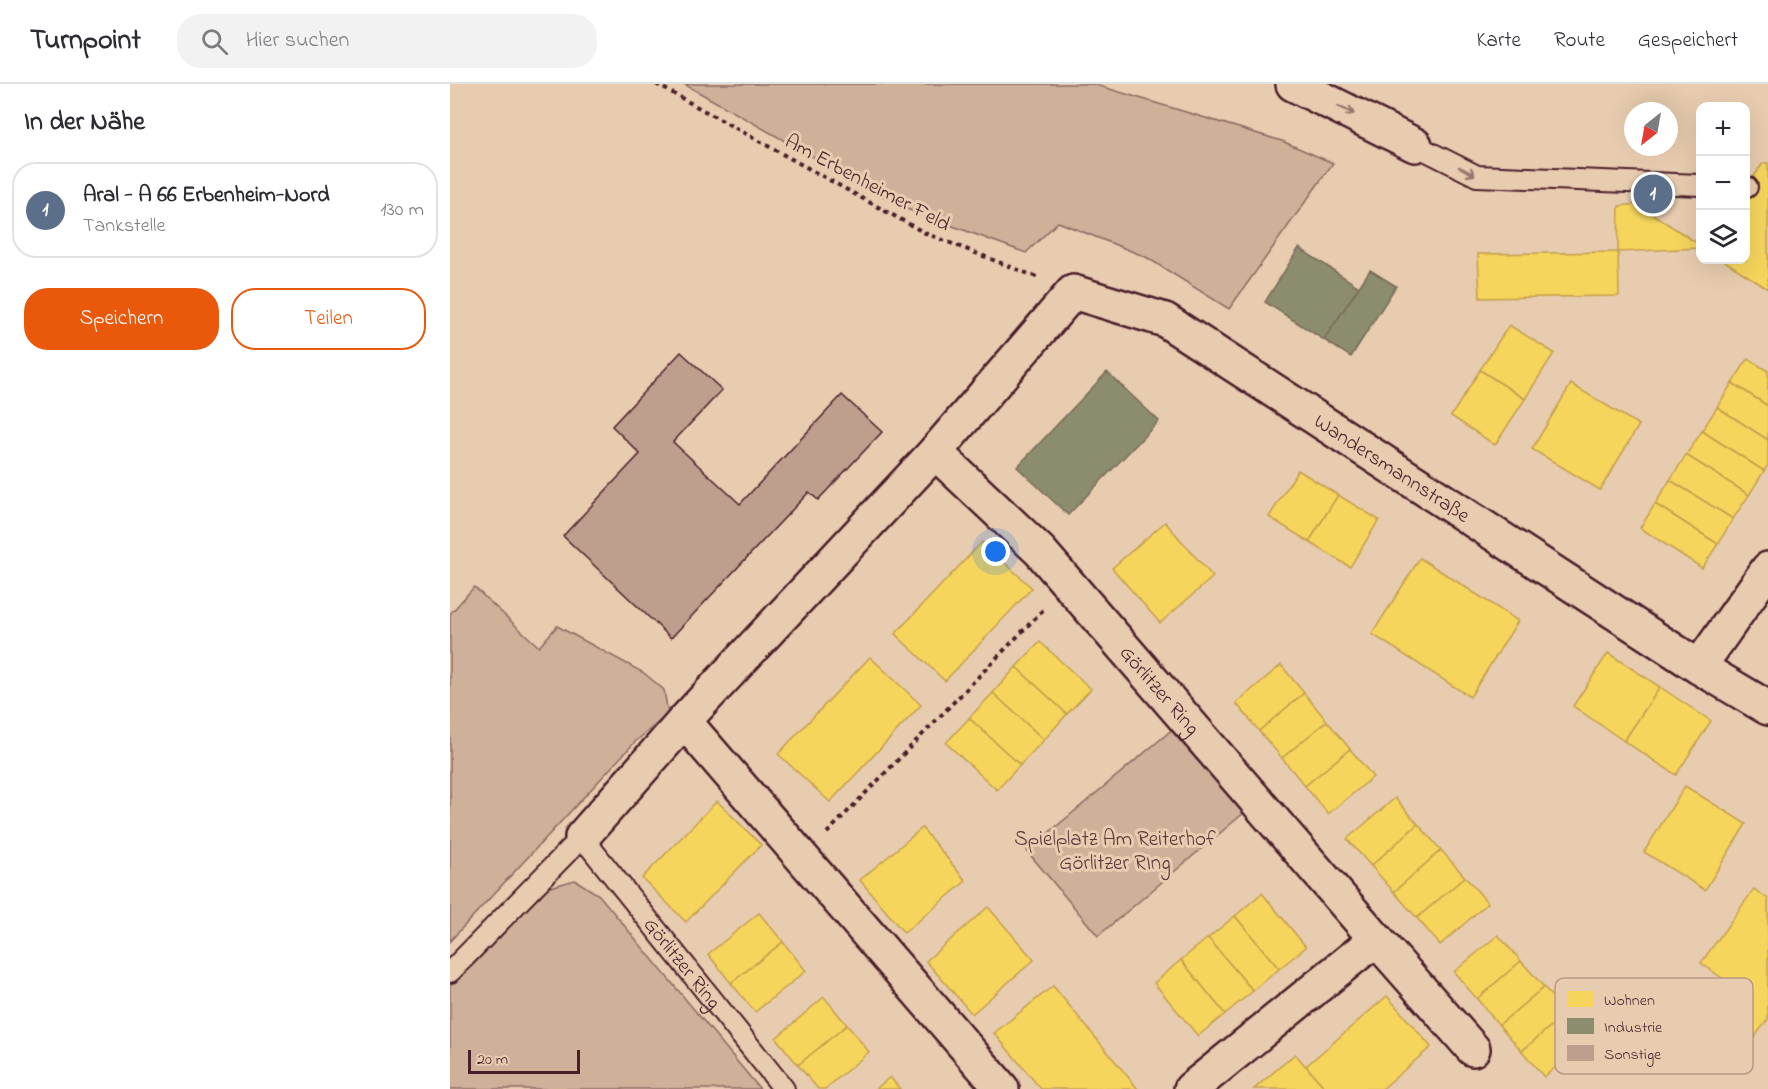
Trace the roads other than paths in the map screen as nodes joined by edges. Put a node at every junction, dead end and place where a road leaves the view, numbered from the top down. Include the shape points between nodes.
1 (1293, 84) edge
2 (1415, 145) joint
3 (1696, 185) edge
4 (935, 452) junction
5 (1768, 569) edge
6 (1699, 667) junction
7 (1768, 708) edge
8 (684, 722) junction
9 (582, 837) junction
10 (1376, 939) junction
11 (450, 972) edge
12 (1473, 1049) dead end
13 (784, 1089) edge
14 (1002, 1089) edge
15 (1191, 1089) edge

1 -> 2 main road
2 -> 3 lane via 1477,176
4 - 6 main road, Wandersmannstraße via 1073,292 1165,320
4 - 8 main road
4 - 10 main road, Görlitzer Ring via 1040,551
5 - 6 main road
6 - 7 main road, Wandersmannstraße
8 - 9 main road
8 - 14 main road
9 - 11 lane
9 - 13 lane, Görlitzer Ring
10 - 12 main road, Görlitzer Ring
10 - 15 main road

